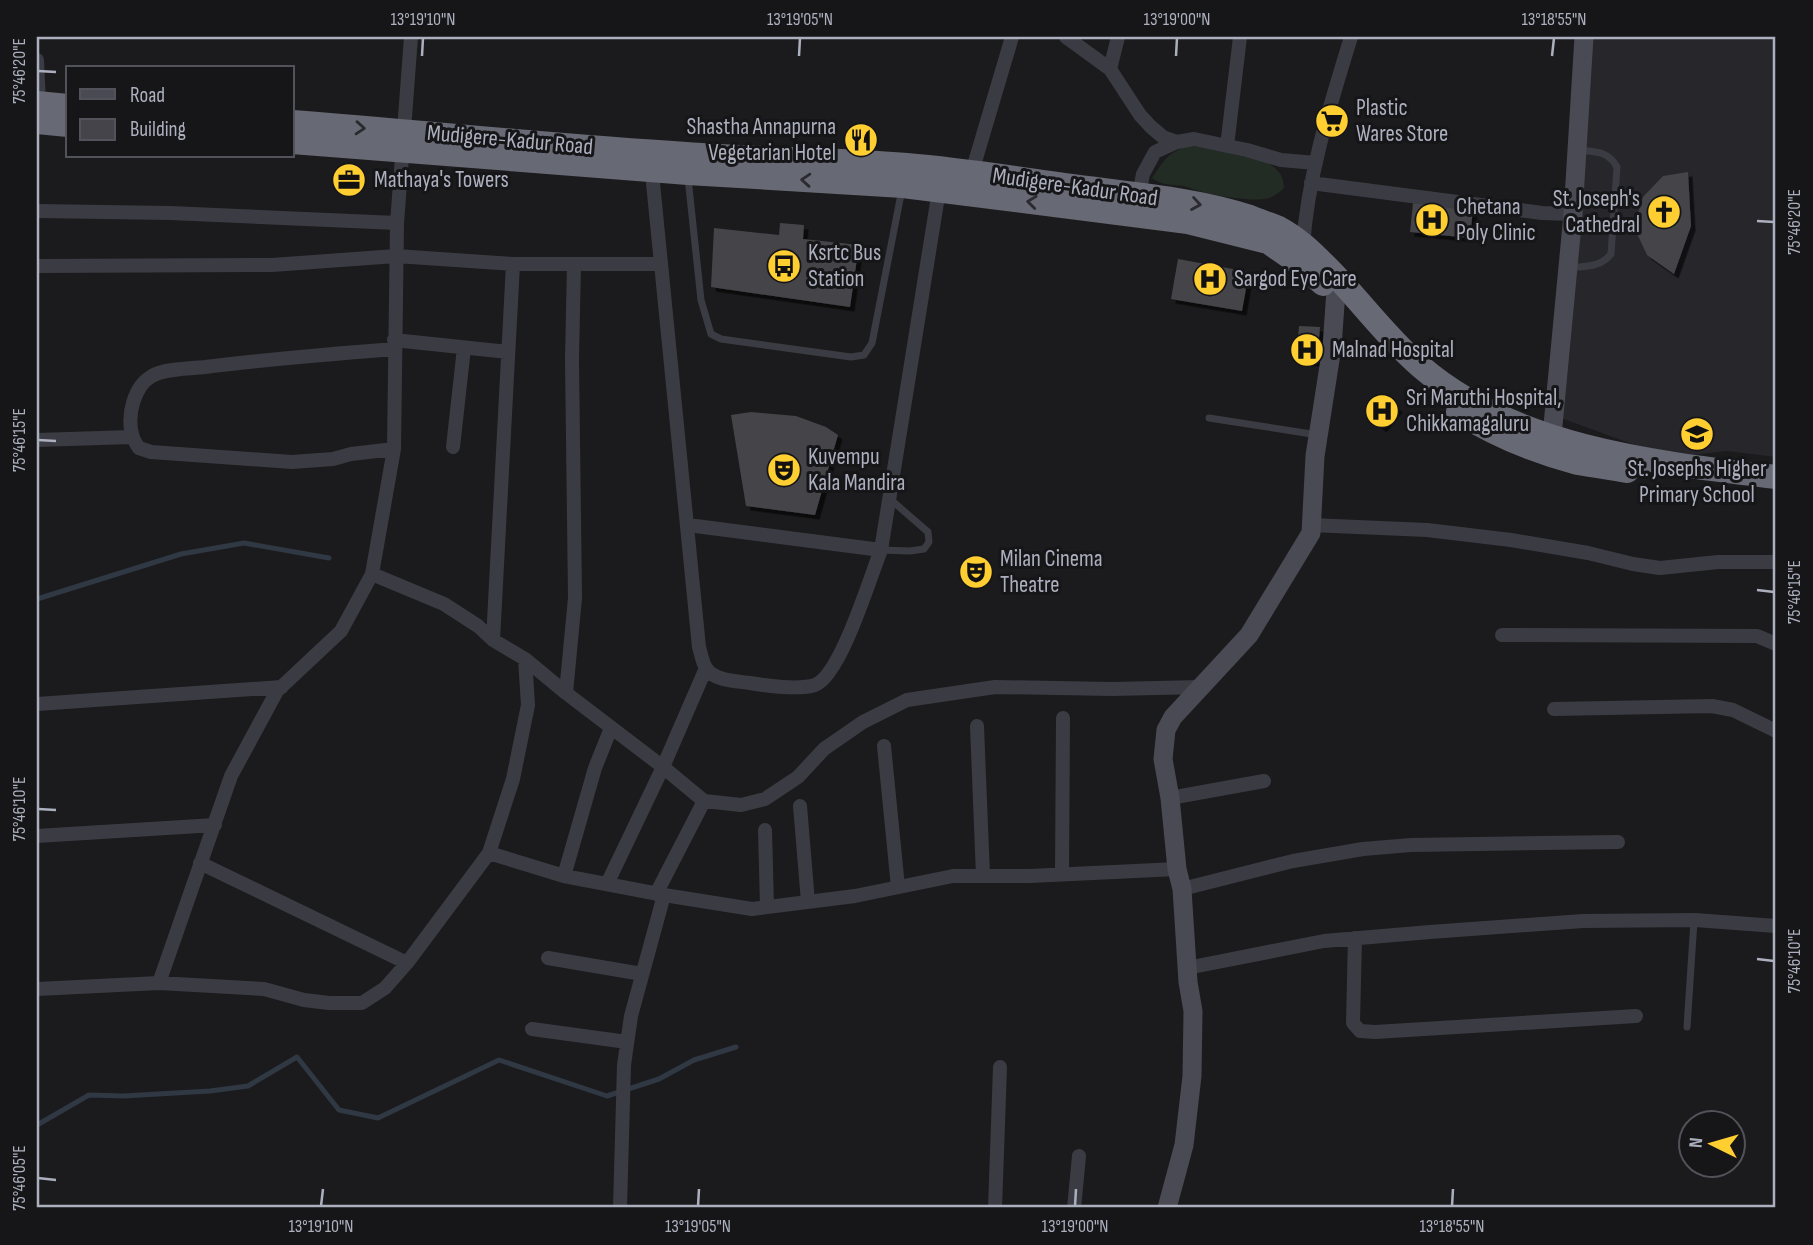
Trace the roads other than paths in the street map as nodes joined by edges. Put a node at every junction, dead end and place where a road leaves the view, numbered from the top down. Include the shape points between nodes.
1 (411, 37) edge
2 (1012, 37) edge
3 (1066, 37) edge
4 (1118, 37) edge
5 (1240, 37) edge
6 (1351, 37) edge
7 (1584, 37) edge
8 (37, 60) edge
9 (1110, 69) junction
10 (66, 106) edge
11 (38, 110) edge
12 (294, 122) edge
13 (66, 124) edge
14 (403, 140) junction
15 (294, 142) edge
16 (1177, 142) junction
17 (1227, 146) junction
18 (1576, 150) junction
19 (651, 160) junction
20 (1316, 163) junction
21 (687, 164) junction
22 (972, 172) junction
23 (905, 175) junction
24 (941, 180) junction
25 (1311, 183) junction
26 (1139, 195) junction
27 (37, 211) edge
28 (1573, 214) junction
29 (397, 223) junction
30 (1303, 254) junction
31 (396, 256) junction
32 (513, 264) junction
33 (574, 264) junction
34 (661, 264) junction
35 (37, 266) edge
36 (1568, 268) junction
37 (1336, 286) junction
38 (394, 345) junction
39 (464, 348) junction
40 (508, 352) junction
41 (1209, 418) dead end
42 (1318, 435) junction
43 (1552, 436) junction
44 (132, 437) junction
45 (37, 440) edge
46 (453, 447) dead end
47 (394, 449) junction
48 (1776, 477) edge
49 (1776, 493) edge
50 (890, 498) junction
51 (688, 525) junction
52 (1311, 525) junction
53 (881, 550) junction
54 (1776, 562) edge
55 (372, 574) junction
56 (1502, 635) dead end
57 (493, 640) junction
58 (1776, 644) edge
59 (525, 659) junction
60 (706, 668) junction
61 (282, 687) junction
62 (1201, 687) junction
63 (566, 693) junction
64 (37, 704) edge
65 (1554, 709) dead end
66 (1063, 718) dead end
67 (977, 726) dead end
68 (611, 728) junction
69 (1776, 731) edge
70 (884, 746) dead end
71 (663, 767) junction
72 (1264, 781) dead end
73 (1170, 798) junction
74 (704, 801) junction
75 (800, 806) dead end
76 (215, 825) junction
77 (765, 830) dead end
78 (37, 836) edge
79 (1618, 842) dead end
80 (489, 853) junction
81 (200, 863) junction
82 (1177, 869) junction
83 (1062, 874) junction
84 (564, 876) junction
85 (983, 876) junction
86 (607, 884) junction
87 (898, 887) junction
88 (1182, 889) junction
89 (660, 894) junction
90 (807, 902) junction
91 (767, 907) junction
92 (1695, 920) junction
93 (1776, 926) edge
94 (1355, 938) junction
95 (548, 958) dead end
96 (407, 964) junction
97 (1187, 968) junction
98 (642, 974) junction
99 (159, 983) junction
100 (37, 989) edge
101 (1636, 1016) dead end
102 (1687, 1027) dead end
103 (532, 1029) dead end
104 (627, 1042) junction
105 (1000, 1067) dead end
106 (1079, 1156) dead end
107 (621, 1208) edge
108 (995, 1208) edge
109 (1074, 1208) edge
110 (1167, 1208) edge

1 - 14 street
2 - 22 street
3 - 9 street
4 - 9 street
5 - 17 street
6 - 20 street
7 - 18 street
8 - 11 street
9 - 16 street via 1140,115 1163,137
10 - 11 highway
11 - 13 highway
12 -> 14 highway, Mudigere-Kadur Road
14 - 15 highway, Mudigere-Kadur Road
14 - 19 highway, Mudigere-Kadur Road
14 - 29 street
16 - 17 street via 1194,139
16 - 26 street via 1155,152 1143,174
17 - 20 street via 1281,160
18 - 28 street
18 - 36 lane via 1606,153 1616,167 1611,254 1596,265
19 - 21 highway, Mudigere-Kadur Road
19 - 34 street
20 - 25 street
21 - 23 highway, Mudigere-Kadur Road
21 - 23 lane via 701,300 712,334 851,357 864,355 872,344
22 - 24 highway, Mudigere-Kadur Road
22 - 26 highway, Mudigere-Kadur Road
23 - 24 highway, Mudigere-Kadur Road
30 -> 24 highway, Mudigere-Kadur Road via 1212,226
24 - 50 street
25 - 28 street
25 - 30 street
26 -> 30 highway, Mudigere-Kadur Road via 1212,207 1279,228
27 - 29 street
28 - 36 street
29 - 31 street
30 - 37 highway, Mudigere-Kadur Road
31 - 32 street
31 - 35 street via 272,265
31 - 38 street
32 - 33 street
32 - 40 street
33 - 34 street
33 - 63 street via 575,598
34 - 51 street
36 - 43 street
37 - 42 street
37 - 43 highway, Mudigere-Kadur Road via 1449,388 1483,408
37 - 49 highway, Mudigere-Kadur Road via 1379,346 1439,400 1492,432 1579,463
38 - 39 street
38 - 44 street via 152,376 135,397
38 - 47 street
39 - 40 street
39 - 46 street
40 - 57 street
41 - 42 lane
42 - 52 street
43 - 48 highway, Mudigere-Kadur Road via 1656,460
44 - 45 street
44 - 47 street via 139,448 151,452 292,461
47 - 55 street
50 - 53 street
50 - 53 lane via 928,531 929,542 924,549
51 - 53 street
51 - 60 street via 699,647
52 - 54 street via 1487,537 1660,568
52 - 62 street via 1311,533 1249,635
53 - 60 street via 844,645 818,684 752,684 716,677
55 - 57 street via 444,604
55 - 61 street via 341,631
56 - 58 street via 1757,636
57 - 59 street
59 - 63 street
59 - 80 street via 528,705 513,779
60 - 71 street
61 - 64 street
61 - 76 street via 232,776
62 - 73 street via 1166,730 1163,759
62 - 74 street via 995,687 907,700 824,749 798,777 765,799 741,804
63 - 68 street
65 - 69 street via 1712,706 1734,710
66 - 83 street
67 - 85 street
68 - 71 street
68 - 84 street
70 - 87 street
71 - 74 street
71 - 86 street
72 - 73 street
73 - 82 street
74 - 89 street
75 - 90 street
76 - 78 street
76 - 81 street
77 - 91 street
79 - 88 street via 1363,849
80 - 84 street
80 - 96 street
81 - 96 street
81 - 99 street
82 - 83 street
82 - 88 street
83 - 85 street
84 - 86 street
85 - 87 street via 953,876
86 - 89 street
87 - 90 street
88 - 97 street
89 - 91 street via 752,909
89 - 98 street
90 - 91 street
92 - 93 street
92 - 94 street via 1583,921
92 - 102 lane
94 - 97 street
94 - 101 street via 1353,1023 1360,1031
95 - 98 street
96 - 99 street via 385,988 362,1003 304,1000 264,989
97 - 110 street via 1193,1011 1192,1076 1184,1145
98 - 104 street
99 - 100 street
103 - 104 street
104 - 107 street
105 - 108 street
106 - 109 street

